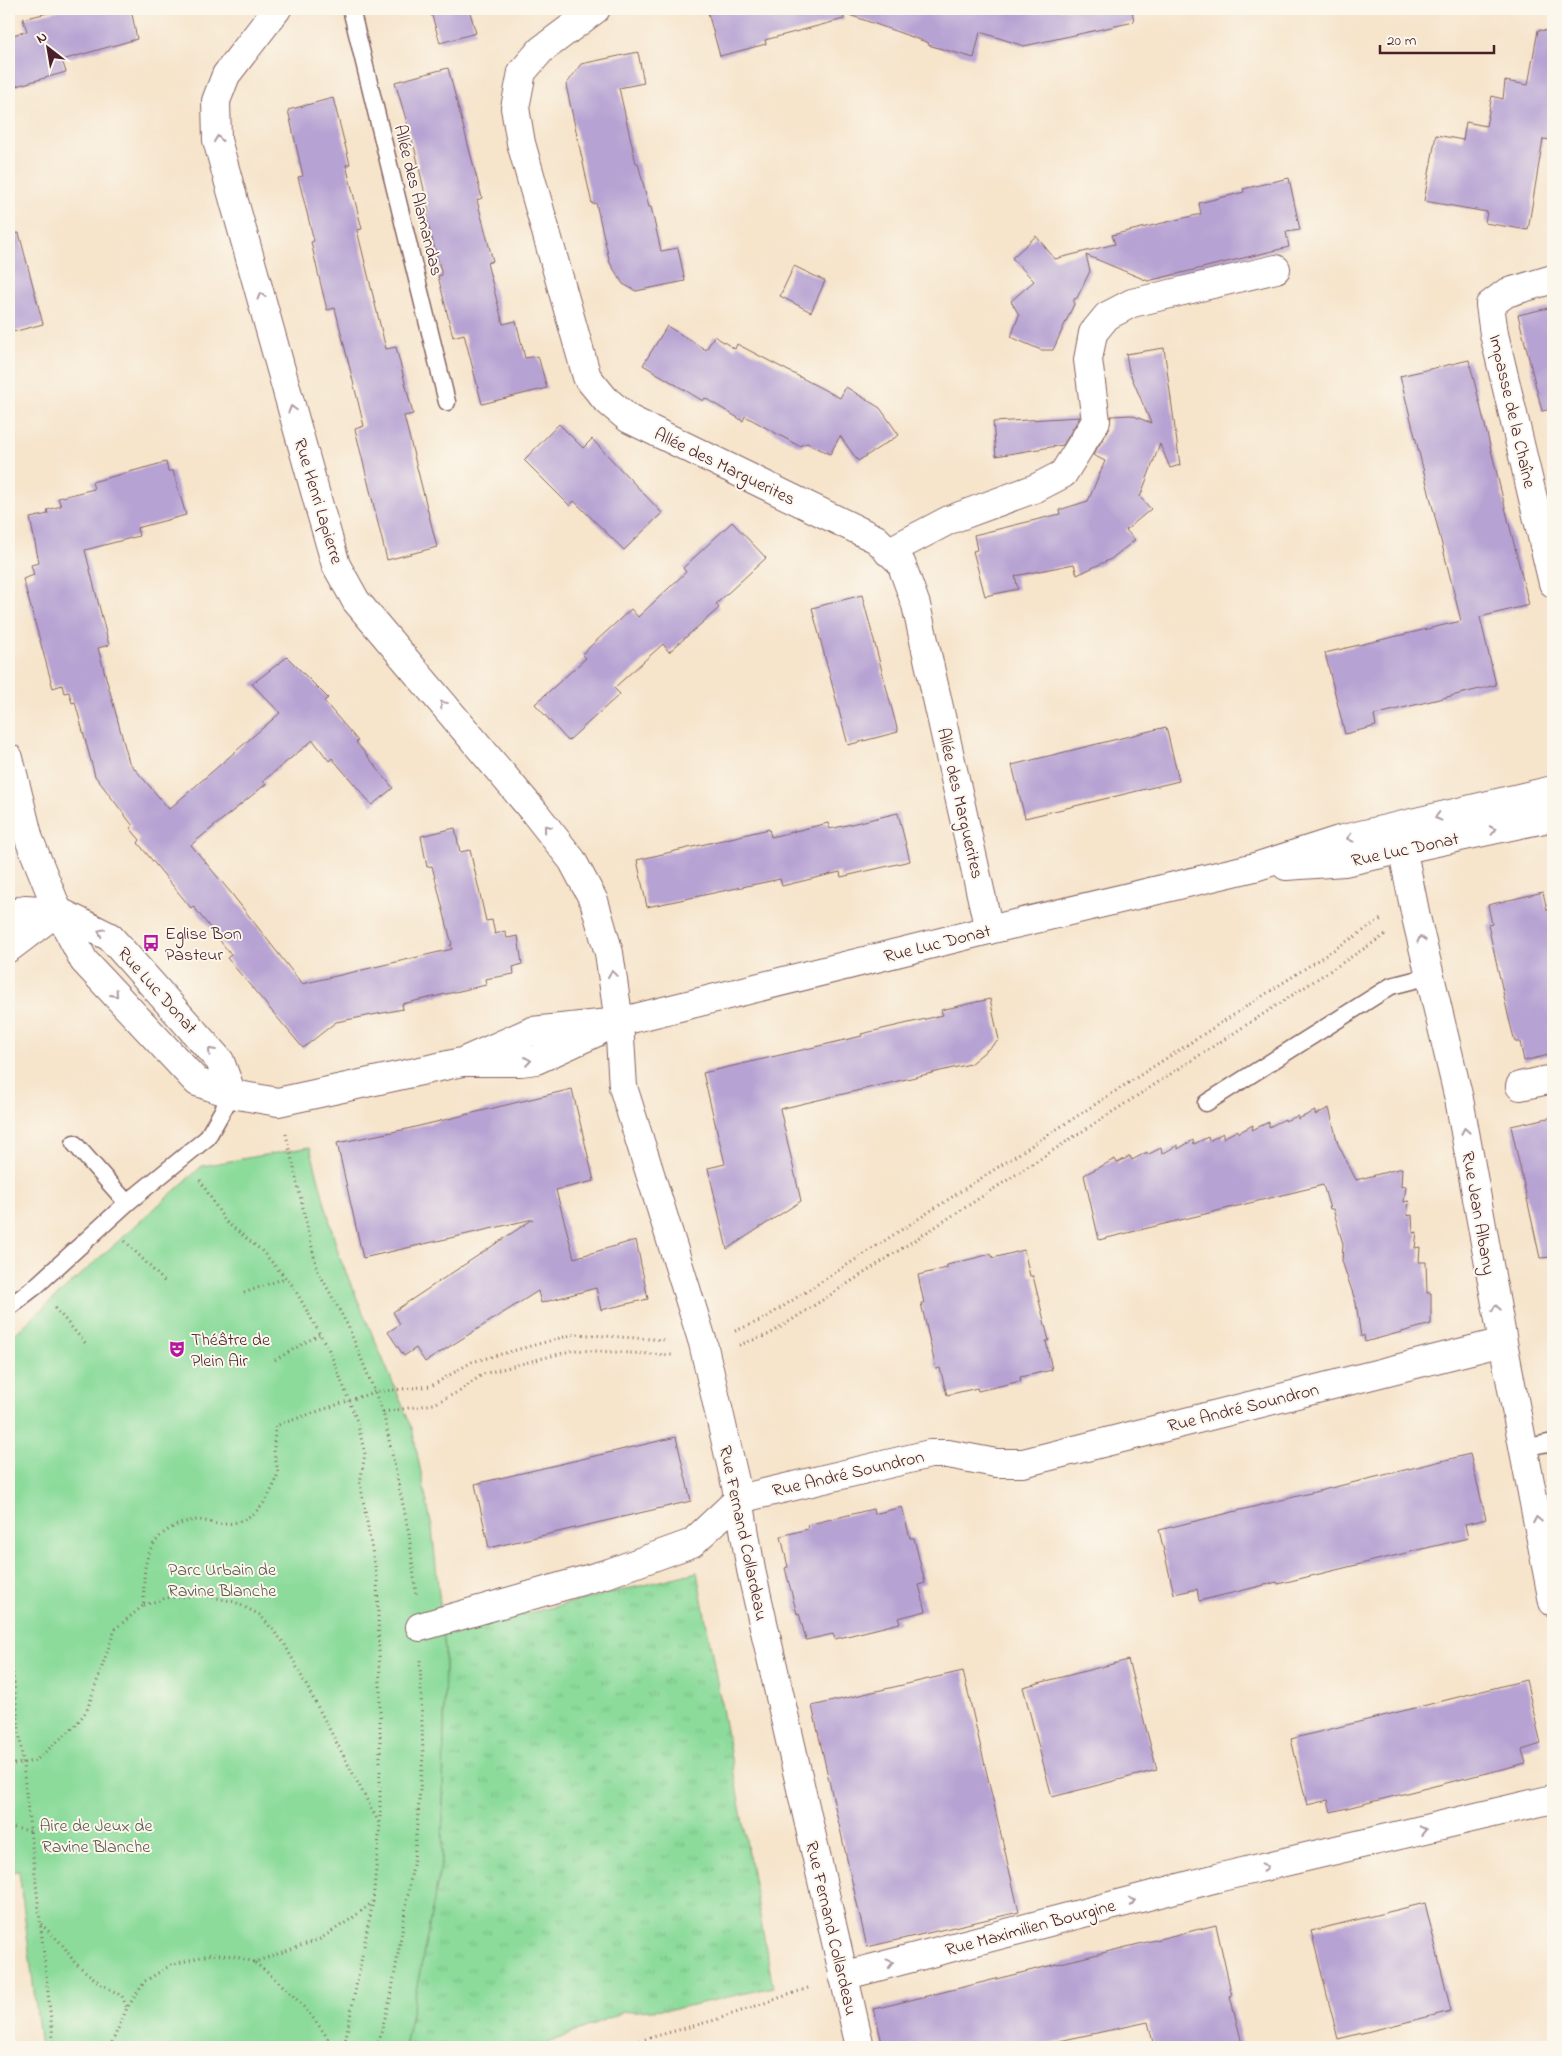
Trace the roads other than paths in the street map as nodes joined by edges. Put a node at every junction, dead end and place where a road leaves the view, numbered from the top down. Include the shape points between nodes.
1 (277, 9) edge
2 (352, 9) edge
3 (596, 9) edge
4 (1276, 269) dead end
5 (1553, 279) edge
6 (447, 402) dead end
7 (888, 552) junction
8 (1553, 583) edge
9 (9, 758) edge
10 (1553, 790) edge
11 (1553, 817) edge
12 (1400, 839) junction
13 (58, 911) junction
14 (9, 917) edge
15 (989, 930) junction
16 (9, 948) edge
17 (1430, 976) junction
18 (619, 1022) junction
19 (1553, 1079) edge
20 (1520, 1086) dead end
21 (232, 1094) junction
22 (1206, 1103) dead end
23 (74, 1143) dead end
24 (126, 1203) junction
25 (9, 1307) edge
26 (1502, 1342) junction
27 (1553, 1442) edge
28 (1523, 1448) junction
29 (738, 1499) junction
30 (1550, 1571) edge
31 (1553, 1602) edge
32 (420, 1628) road end
33 (1553, 1798) edge
34 (843, 1976) junction
35 (860, 2047) edge

18 -> 1 street, Rue Henri Lapierre via 609,953 594,901 572,860 356,601 336,564 217,140 216,101 226,75
2 - 6 lane, Allée des Alamandas
3 - 7 street, Allée des Marguerites via 541,50 522,72 515,108 521,143 587,376 605,399 628,418 876,539
4 - 7 street via 1132,303 1106,316 1093,333 1088,360 1096,421 1063,474 1036,488 949,520
5 - 8 street, Impasse de la Chaîne via 1506,293 1490,305 1494,334
7 - 15 street, Allée des Marguerites via 901,564 916,605
9 - 13 street via 29,838
10 -> 12 street
12 -> 11 street, Rue Luc Donat
12 - 15 street, Rue Luc Donat via 1319,846 1255,867
17 -> 12 street, Rue Jean Albany
13 - 14 street, Rue Luc Donat via 26,909
13 - 16 street
13 -> 21 street, Rue Luc Donat via 84,961 169,1054 197,1082
21 -> 13 street, Rue Luc Donat via 220,1061 110,937
15 - 18 street, Rue Luc Donat
17 - 22 lane via 1392,986
26 -> 17 street, Rue Jean Albany via 1459,1099
18 - 21 street, Rue Luc Donat via 532,1031 462,1062 278,1102
18 - 29 street, Rue Fernand Collardeau via 623,1087 704,1350
19 - 20 street
21 - 24 lane via 207,1138
23 - 24 lane
24 - 25 lane
26 - 28 street, Rue Jean Albany
26 - 29 street, Rue André Soundron via 1023,1462 930,1454
27 - 28 lane
30 -> 28 street, Rue Jean Albany
29 - 32 street via 692,1543 609,1573
29 - 34 street, Rue Fernand Collardeau via 753,1579
30 - 31 street, Rue Jean Albany
34 -> 33 street, Rue Maximilien Bourgine via 1217,1878
34 - 35 street, Rue Fernand Collardeau

